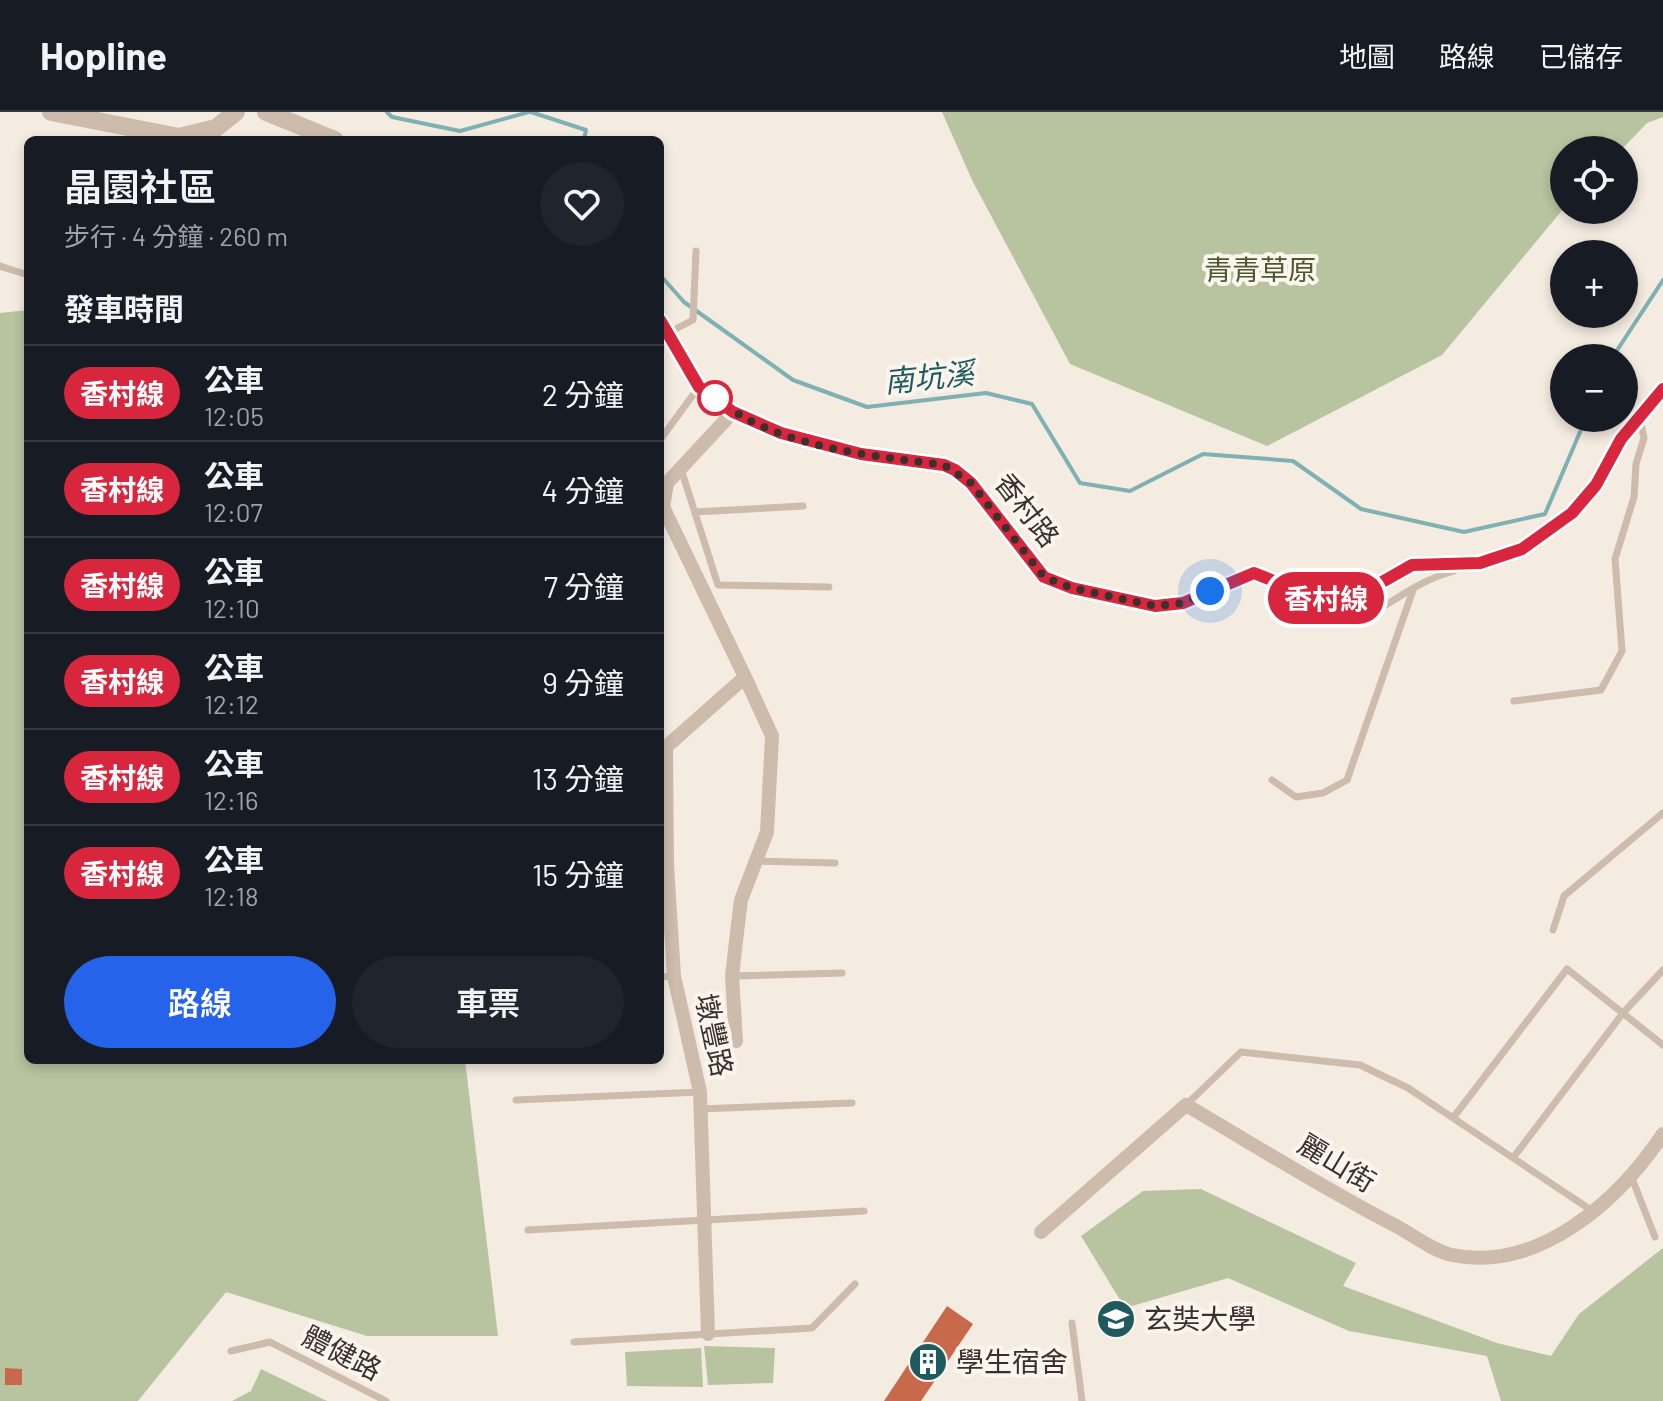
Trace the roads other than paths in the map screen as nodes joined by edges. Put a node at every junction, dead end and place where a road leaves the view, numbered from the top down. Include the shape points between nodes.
1 (51, 112) edge
2 (236, 112) edge
3 (266, 112) edge
4 (174, 136) edge
5 (183, 136) edge
6 (325, 136) edge
7 (696, 251) dead end
8 (0, 266) edge
9 (24, 274) edge
10 (664, 327) edge
11 (699, 387) junction
12 (1663, 389) edge
13 (733, 412) junction
14 (1639, 417) junction
15 (664, 435) edge
16 (681, 469) junction
17 (664, 501) edge
18 (803, 506) dead end
19 (664, 509) edge
20 (695, 512) junction
21 (1480, 563) junction
22 (829, 587) dead end
23 (1413, 590) junction
24 (1296, 612) dead end
25 (745, 677) junction
26 (1514, 701) dead end
27 (664, 744) edge
28 (1272, 780) dead end
29 (1663, 813) edge
30 (756, 861) junction
31 (835, 863) dead end
32 (664, 866) edge
33 (1553, 930) dead end
34 (1663, 970) edge
35 (842, 973) dead end
36 (667, 976) edge
37 (732, 976) junction
38 (1623, 1013) junction
39 (736, 1041) dead end
40 (1663, 1045) edge
41 (700, 1092) junction
42 (516, 1100) dead end
43 (852, 1103) dead end
44 (1186, 1105) junction
45 (700, 1109) junction
46 (1453, 1118) junction
47 (1663, 1134) edge
48 (1513, 1158) junction
49 (1630, 1174) junction
50 (864, 1211) dead end
51 (1594, 1212) junction
52 (705, 1220) junction
53 (528, 1230) dead end
54 (1041, 1232) dead end
55 (1655, 1237) dead end
56 (855, 1284) dead end
57 (1072, 1323) dead end
58 (708, 1334) junction
59 (574, 1342) dead end
60 (231, 1351) dead end
61 (386, 1401) edge
62 (1082, 1401) edge

1 - 4 street
2 - 5 street via 216,128
3 - 6 street
7 - 10 lane via 693,320
8 - 9 lane
10 - 11 street, 香村路
11 - 13 street, 香村路
11 - 15 lane
12 - 14 street, 香村路
13 - 16 street, 墩豐路
13 - 21 street, 香村路 via 781,433 861,454 944,465 971,483 1044,577 1155,606 1183,603 1254,573 1313,597 1342,599 1412,565
14 - 21 street, 香村路 via 1572,513 1522,549
14 - 26 lane via 1644,438 1634,497 1615,559 1622,651 1614,671 1601,690
16 - 17 street, 墩豐路 via 667,483
16 - 20 lane
18 - 20 lane
19 - 25 street, 墩豐路
20 - 22 lane via 718,585
21 - 23 lane, 香村路
23 - 24 lane, 香村路 via 1355,620 1329,622
23 - 28 lane via 1347,780 1323,793 1296,797
25 - 27 street, 墩豐路
25 - 30 street, 墩豐路 via 772,736 767,832
29 - 33 lane via 1564,896
30 - 31 lane
30 - 37 street, 墩豐路 via 741,900
32 - 36 street, 墩豐路
34 - 38 lane
35 - 37 lane
36 - 41 street, 墩豐路
37 - 39 street, 墩豐路
38 - 40 lane
38 - 46 lane via 1567,969
38 - 48 lane
41 - 42 lane
41 - 45 street, 墩豐路
43 - 45 lane
44 - 46 lane via 1241,1052 1360,1065
44 - 51 street, 麗山街 via 1451,1255 1504,1256 1551,1241
44 - 54 street
45 - 52 street, 墩豐路
46 - 48 lane
47 - 49 street, 麗山街
48 - 51 lane
49 - 51 street, 麗山街
49 - 55 lane
50 - 52 lane
52 - 53 lane
52 - 58 street, 墩豐路
56 - 58 lane via 812,1328
57 - 62 lane
58 - 59 lane
60 - 61 lane, 體健路 via 270,1342

